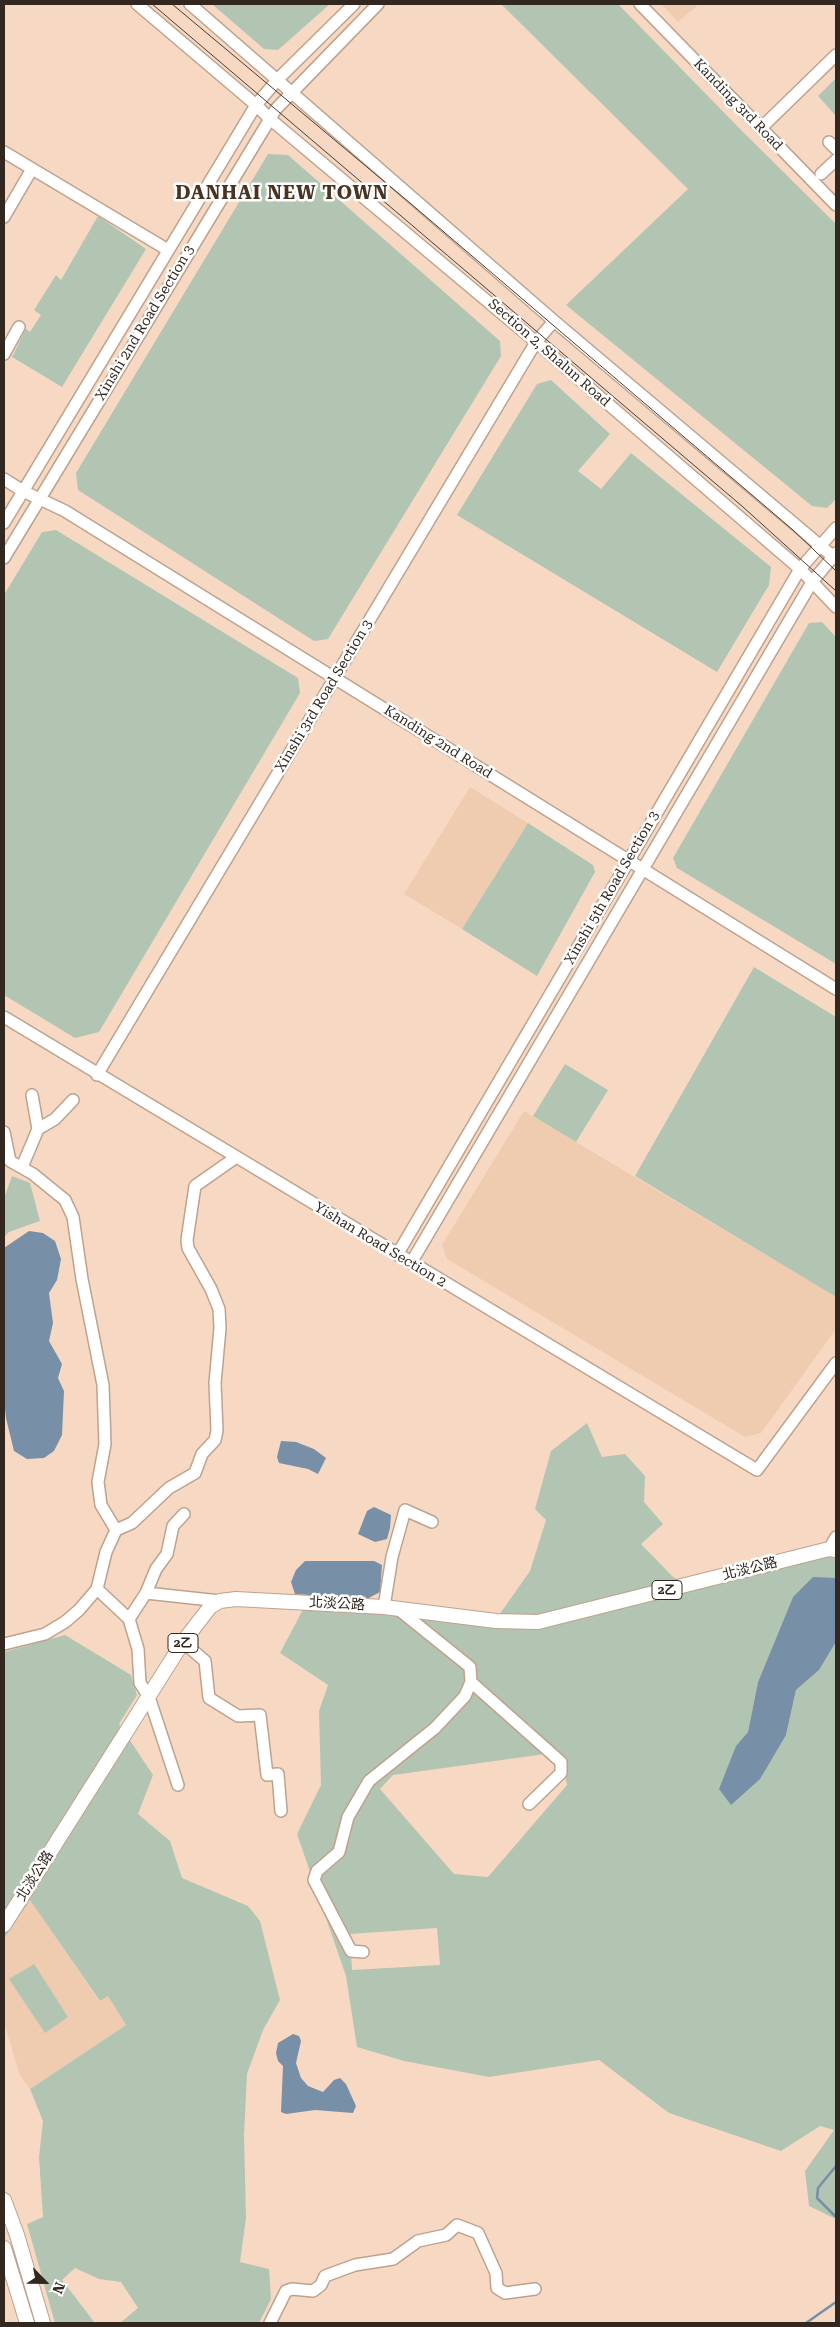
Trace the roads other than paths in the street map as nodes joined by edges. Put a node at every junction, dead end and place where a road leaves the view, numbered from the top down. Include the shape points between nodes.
1 (137, 4) edge
2 (190, 4) edge
3 (354, 4) edge
4 (378, 4) edge
5 (640, 4) edge
6 (836, 55) edge
7 (278, 79) junction
8 (291, 91) junction
9 (256, 105) junction
10 (270, 118) junction
11 (761, 128) junction
12 (4, 152) edge
13 (836, 160) edge
14 (32, 169) junction
15 (822, 174) dead end
16 (836, 205) edge
17 (4, 217) edge
18 (168, 250) junction
19 (554, 320) junction
20 (20, 327) dead end
21 (536, 342) junction
22 (4, 354) edge
23 (4, 479) edge
24 (22, 492) junction
25 (39, 498) junction
26 (4, 522) edge
27 (836, 528) edge
28 (820, 544) junction
29 (835, 556) edge
30 (4, 558) edge
31 (800, 570) junction
32 (812, 582) junction
33 (836, 607) edge
34 (335, 678) junction
35 (628, 860) junction
36 (644, 870) junction
37 (836, 989) edge
38 (4, 1017) edge
39 (97, 1075) junction
40 (32, 1095) dead end
41 (73, 1100) dead end
42 (38, 1129) junction
43 (4, 1132) edge
44 (235, 1158) junction
45 (22, 1167) junction
46 (398, 1255) junction
47 (411, 1263) junction
48 (836, 1363) edge
49 (184, 1514) dead end
50 (432, 1522) dead end
51 (116, 1530) junction
52 (836, 1537) edge
53 (832, 1550) edge
54 (96, 1589) junction
55 (146, 1593) junction
56 (220, 1601) junction
57 (391, 1608) junction
58 (128, 1619) junction
59 (183, 1642) junction
60 (4, 1644) edge
61 (472, 1682) junction
62 (149, 1697) junction
63 (178, 1785) dead end
64 (529, 1804) dead end
65 (282, 1811) dead end
66 (4, 1925) edge
67 (364, 1952) dead end
68 (4, 2200) edge
69 (4, 2248) edge
70 (535, 2289) dead end
71 (27, 2323) edge
72 (44, 2323) edge
73 (270, 2323) edge

1 - 9 street, Section 2, Shalun Road
2 - 7 street, Section 2, Shalun Road
3 - 7 street, Xinshi 2nd Road Section 3
4 - 8 street, Xinshi 2nd Road Section 3
5 - 11 street, Kanding 3rd Road
6 - 11 street
7 - 8 street, Section 2, Shalun Road
7 - 9 street, Xinshi 2nd Road Section 3
8 - 10 street, Xinshi 2nd Road Section 3
8 - 19 street, Section 2, Shalun Road
9 - 10 street, Section 2, Shalun Road
9 - 18 street, Xinshi 2nd Road Section 3
10 - 21 street, Section 2, Shalun Road
10 - 25 street, Xinshi 2nd Road Section 3
11 - 16 street, Kanding 3rd Road
12 - 14 street
13 - 15 street
14 - 17 street
14 - 18 street
18 - 24 street, Xinshi 2nd Road Section 3
19 - 21 street, Xinshi 3rd Road Section 3
19 - 28 street, Section 2, Shalun Road
20 - 22 street
21 - 31 street, Section 2, Shalun Road
21 - 34 street, Xinshi 3rd Road Section 3
23 - 24 street, Kanding 2nd Road
24 - 25 street, Kanding 2nd Road
24 - 26 street, Xinshi 2nd Road Section 3
25 - 30 street, Xinshi 2nd Road Section 3
25 - 34 street, Kanding 2nd Road
27 - 28 street, Xinshi 5th Road Section 3
28 - 29 street, Section 2, Shalun Road
28 - 31 street, Xinshi 5th Road Section 3
29 - 32 street, Xinshi 5th Road Section 3
31 - 32 street, Section 2, Shalun Road
31 - 35 street, Xinshi 5th Road Section 3
32 - 33 street, Section 2, Shalun Road
32 - 36 street, Xinshi 5th Road Section 3
34 - 35 street, Kanding 2nd Road
34 - 39 street, Xinshi 3rd Road Section 3
35 - 36 street, Kanding 2nd Road
35 - 46 street, Xinshi 5th Road Section 3
36 - 37 street, Kanding 2nd Road
36 - 47 street, Xinshi 5th Road Section 3
38 - 39 street, Yishan Road Section 2
39 - 44 street, Yishan Road Section 2
40 - 42 street
41 - 42 street via 55,1119
42 - 45 street
43 - 45 street via 10,1161
44 - 46 street, Yishan Road Section 2
44 - 51 street via 195,1186 187,1240 218,1309 215,1440 202,1454 195,1473 169,1488 132,1523
45 - 51 street via 65,1200 72,1217 103,1385 105,1444 98,1482 101,1505
46 - 47 street, Yishan Road Section 2
47 - 48 street, Yishan Road Section 2 via 757,1470
49 - 55 street via 172,1526 167,1554 156,1569
50 - 57 street via 406,1510 392,1557
51 - 54 street
52 - 53 street
53 - 57 main road, 北淡公路 / 2乙 via 538,1622 496,1621
54 - 58 street
54 - 60 street via 65,1622 45,1634
55 - 56 street
55 - 58 street
56 - 57 main road, 北淡公路 / 2乙 via 236,1599
56 - 59 main road, 北淡公路 / 2乙 via 210,1607
57 - 61 street via 470,1667
58 - 62 street via 138,1649 140,1683
59 - 62 main road, 北淡公路 / 2乙
59 - 65 street via 205,1661 209,1698 238,1716 260,1715 267,1775 278,1774
61 - 64 street via 561,1762 561,1773
61 - 67 street via 465,1696 435,1728 369,1780 348,1817 339,1852 317,1872 314,1880 351,1951
62 - 63 street
62 - 66 main road, 北淡公路 / 2乙
68 - 72 main road
69 - 71 main road
70 - 73 street via 505,2293 497,2288 496,2273 478,2233 457,2225 446,2235 418,2241 393,2259 355,2265 325,2276 313,2291 292,2289 286,2292

